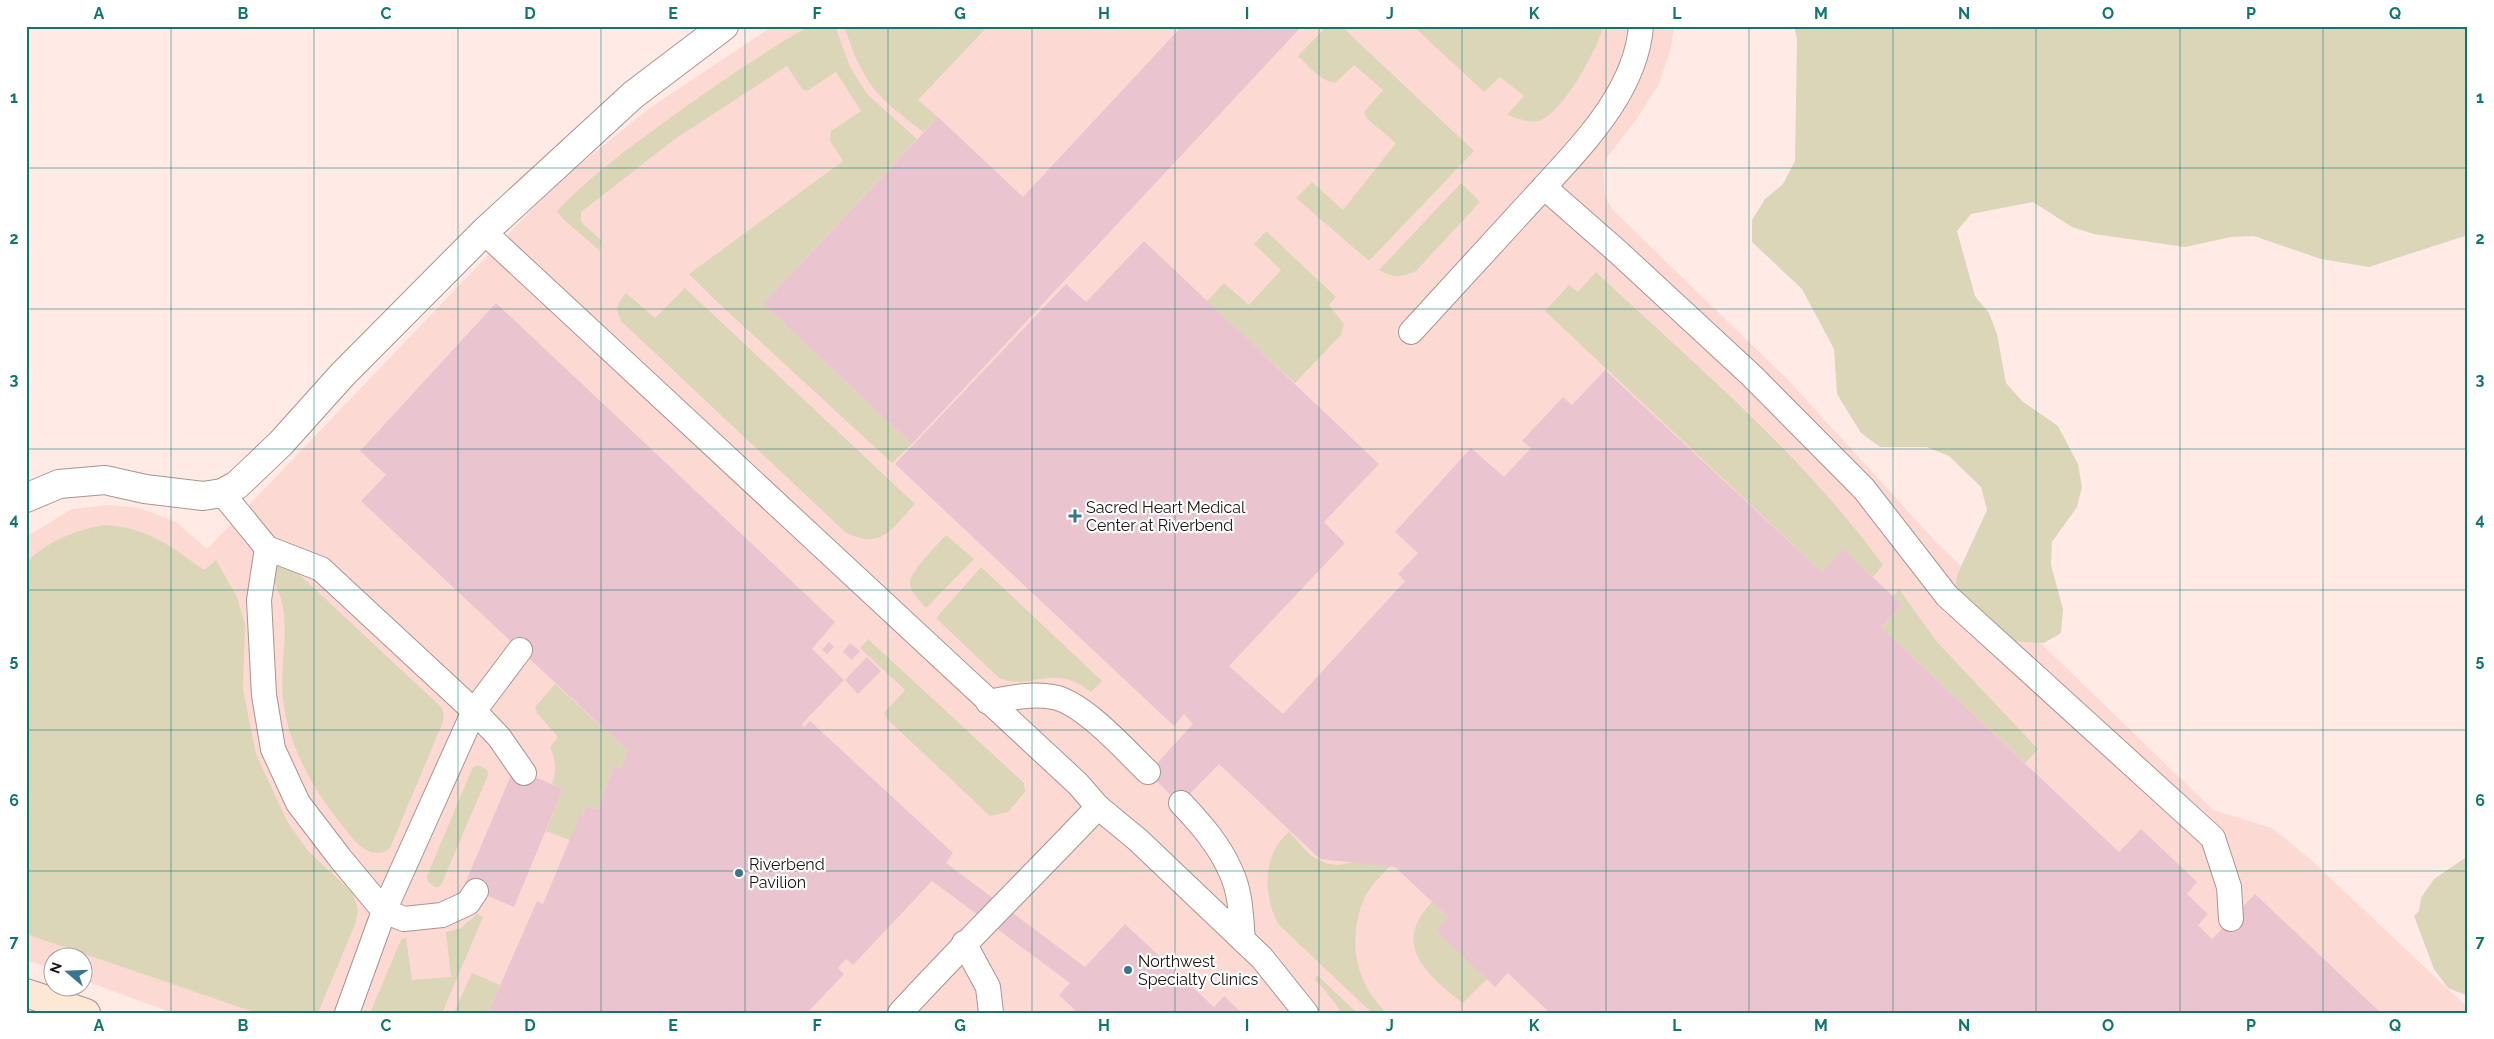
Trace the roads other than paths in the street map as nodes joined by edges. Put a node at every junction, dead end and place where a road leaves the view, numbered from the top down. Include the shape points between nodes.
1 (724, 26) edge
2 (1641, 26) edge
3 (1544, 187) junction
4 (484, 232) junction
5 (1411, 332) dead end
6 (222, 493) junction
7 (26, 498) edge
8 (267, 548) junction
9 (520, 650) dead end
10 (988, 702) junction
11 (474, 711) junction
12 (1148, 772) dead end
13 (524, 773) dead end
14 (1181, 804) dead end
15 (1098, 806) junction
16 (476, 891) dead end
17 (384, 911) junction
18 (2231, 919) dead end
19 (1243, 940) junction
20 (964, 943) junction
21 (26, 993) edge
22 (86, 1013) edge
23 (347, 1013) edge
24 (900, 1013) edge
25 (991, 1013) edge
26 (1306, 1013) edge

1 - 4 street via 633,95
2 - 3 lane via 1630,75 1588,139
3 - 5 lane
3 - 18 lane via 1752,376 1864,489 1946,596 2213,838 2229,887
4 - 6 street via 343,374 260,465
4 - 10 lane
6 - 7 street via 203,496 145,490 105,480 60,484
6 - 8 lane
8 - 11 lane via 321,569
8 - 17 lane via 259,600 264,695 273,749 298,803
9 - 11 lane
10 - 12 lane via 1028,695 1054,697 1080,709
10 - 15 lane
11 - 13 lane via 499,737
11 - 17 lane
14 - 19 lane via 1206,829 1232,872
15 - 19 lane
15 - 20 lane
16 - 17 lane via 468,903 442,915 404,919
17 - 23 lane
19 - 26 lane via 1262,958
20 - 24 lane
20 - 25 lane via 988,988
21 - 22 street

